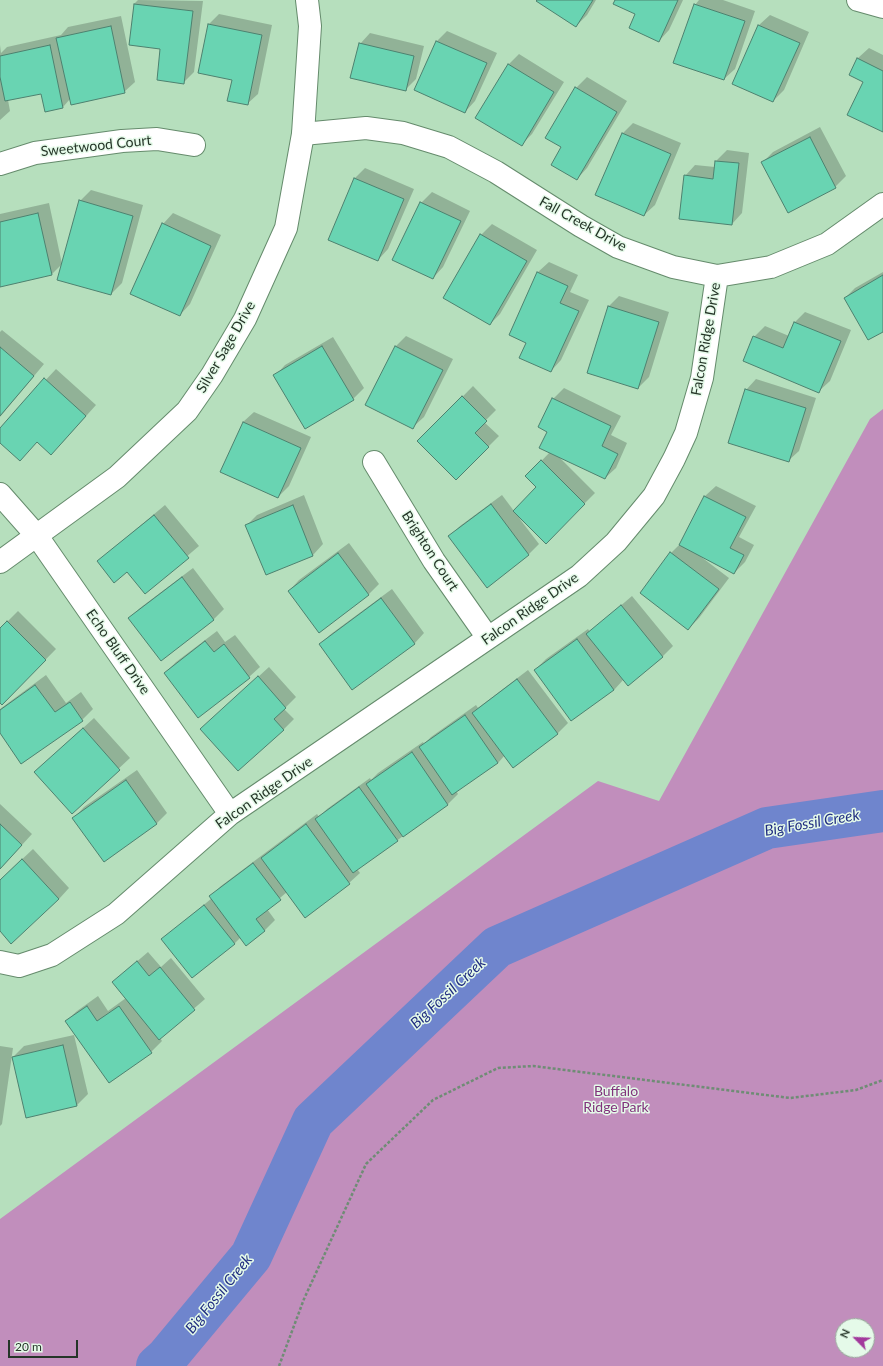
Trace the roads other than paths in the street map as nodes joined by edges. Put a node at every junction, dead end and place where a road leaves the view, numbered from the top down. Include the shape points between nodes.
1 (307, 0) edge
2 (858, 0) edge
3 (883, 7) edge
4 (303, 134) junction
5 (194, 145) dead end
6 (0, 164) edge
7 (883, 204) edge
8 (717, 276) junction
9 (374, 462) dead end
10 (0, 494) edge
11 (38, 536) junction
12 (0, 562) edge
13 (488, 638) junction
14 (230, 814) junction
15 (0, 962) edge

1 - 4 street, Silver Sage Drive via 310,34
2 - 3 street
4 - 8 street, Fall Creek Drive via 366,128 403,133 449,147 496,172 618,247 673,267
4 - 11 street, Silver Sage Drive via 286,228 245,319 212,375 187,411 146,452
5 - 6 street, Sweetwood Court via 157,139 122,141 35,153
7 - 8 street, Fall Creek Drive via 827,244 771,267
8 - 13 street, Falcon Ridge Drive via 702,378 686,433 654,496 616,542 579,576
9 - 13 street, Brighton Court via 434,561
10 - 11 street, Echo Bluff Drive
11 - 12 street, Silver Sage Drive
11 - 14 street, Echo Bluff Drive
13 - 14 street, Falcon Ridge Drive
14 - 15 street, Falcon Ridge Drive via 116,914 52,955 19,966

